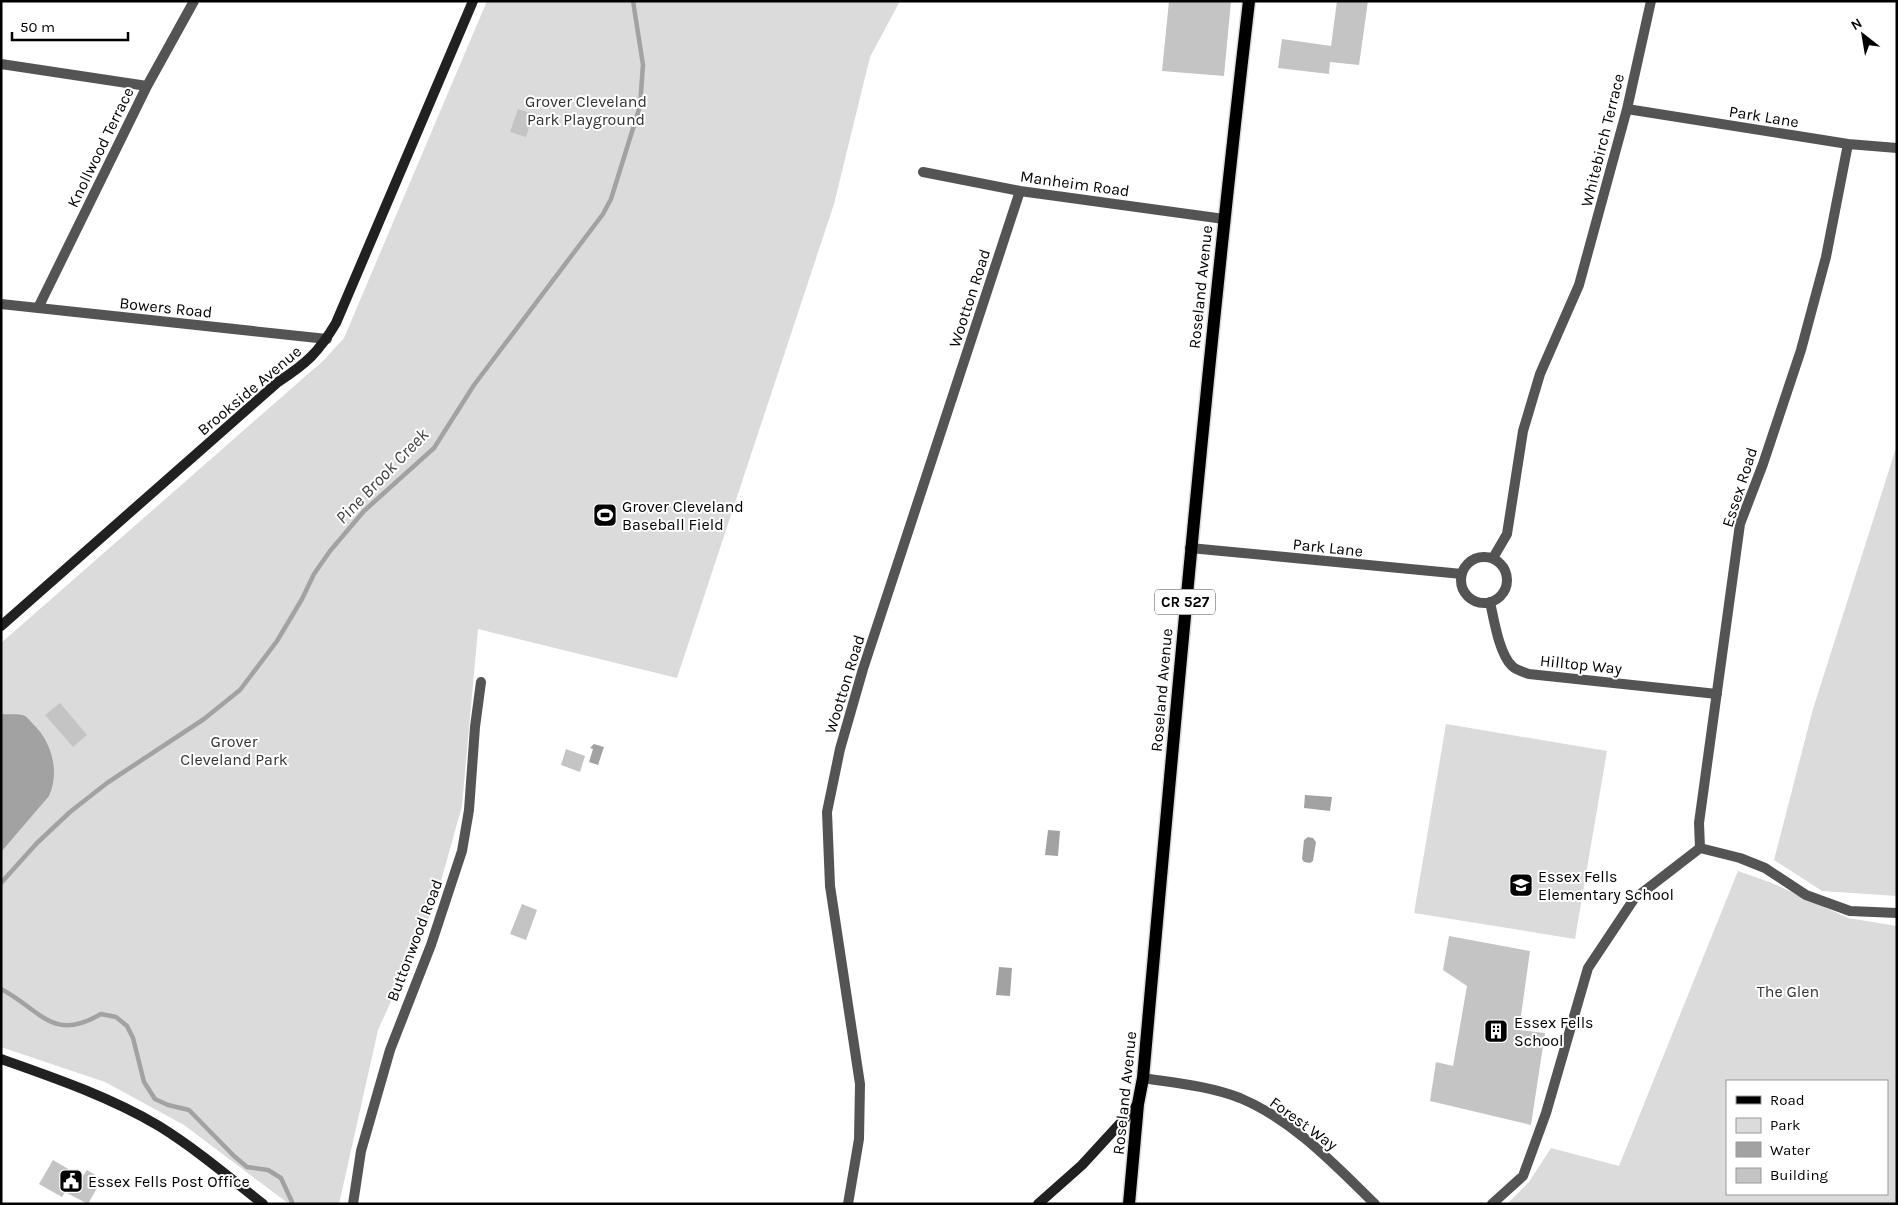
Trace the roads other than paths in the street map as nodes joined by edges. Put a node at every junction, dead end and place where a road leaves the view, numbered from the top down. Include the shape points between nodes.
1 (194, 1) edge
2 (473, 1) edge
3 (1249, 1) edge
4 (1651, 1) edge
5 (1, 64) edge
6 (147, 86) junction
7 (1627, 109) junction
8 (1848, 144) junction
9 (1897, 148) edge
10 (923, 172) dead end
11 (1020, 191) junction
12 (1224, 219) junction
13 (1, 304) edge
14 (38, 308) junction
15 (327, 339) junction
16 (1190, 548) junction
17 (1493, 558) junction
18 (1462, 574) junction
19 (1490, 602) junction
20 (1, 626) edge
21 (481, 682) dead end
22 (1717, 694) junction
23 (1700, 848) junction
24 (1897, 913) edge
25 (1, 1059) edge
26 (1143, 1078) junction
27 (1138, 1104) junction
28 (264, 1204) edge
29 (353, 1204) edge
30 (848, 1204) edge
31 (1038, 1204) edge
32 (1129, 1204) edge
33 (1375, 1204) edge
34 (1492, 1204) edge

1 - 6 street, Knollwood Terrace
2 - 15 street, Brookside Avenue
3 - 12 main road, Roseland Avenue / CR 527
4 - 7 street, Whitebirch Terrace
5 - 6 street
6 - 14 street, Knollwood Terrace
7 - 8 street, Park Lane
7 - 17 street, Whitebirch Terrace via 1579,285 1540,374 1523,431 1507,534
8 - 9 street, Park Lane
8 - 22 street, Essex Road via 1826,257 1801,350 1740,524
10 - 11 street, Manheim Road
11 - 12 street, Manheim Road
11 - 30 street, Wootton Road via 864,668 840,749 827,812 830,886 860,1084 859,1139
12 - 16 main road, Roseland Avenue / CR 527
13 - 14 street, Bowers Road
14 - 15 street, Bowers Road
15 - 20 street, Brookside Avenue via 309,361 278,382
16 - 18 street, Park Lane
16 - 26 main road, Roseland Avenue / CR 527
17 - 18 street via 1474,559
17 - 19 street via 1506,572 1507,581 1499,598
18 - 19 street via 1465,592 1472,599
19 - 22 street, Hilltop Way via 1500,643 1512,666 1520,671
21 - 29 street, Buttonwood Road via 462,851 431,945 387,1058 361,1152
22 - 23 street, Essex Road via 1699,823
23 - 24 street via 1765,868 1806,895 1850,911
23 - 34 street via 1634,898 1588,968 1524,1176
25 - 28 street via 75,1085 159,1126
26 - 27 main road, Roseland Avenue / CR 527
26 - 33 street, Forest Way via 1216,1090 1268,1113 1322,1152
27 - 31 street via 1082,1165
27 - 32 main road, Roseland Avenue / CR 527

